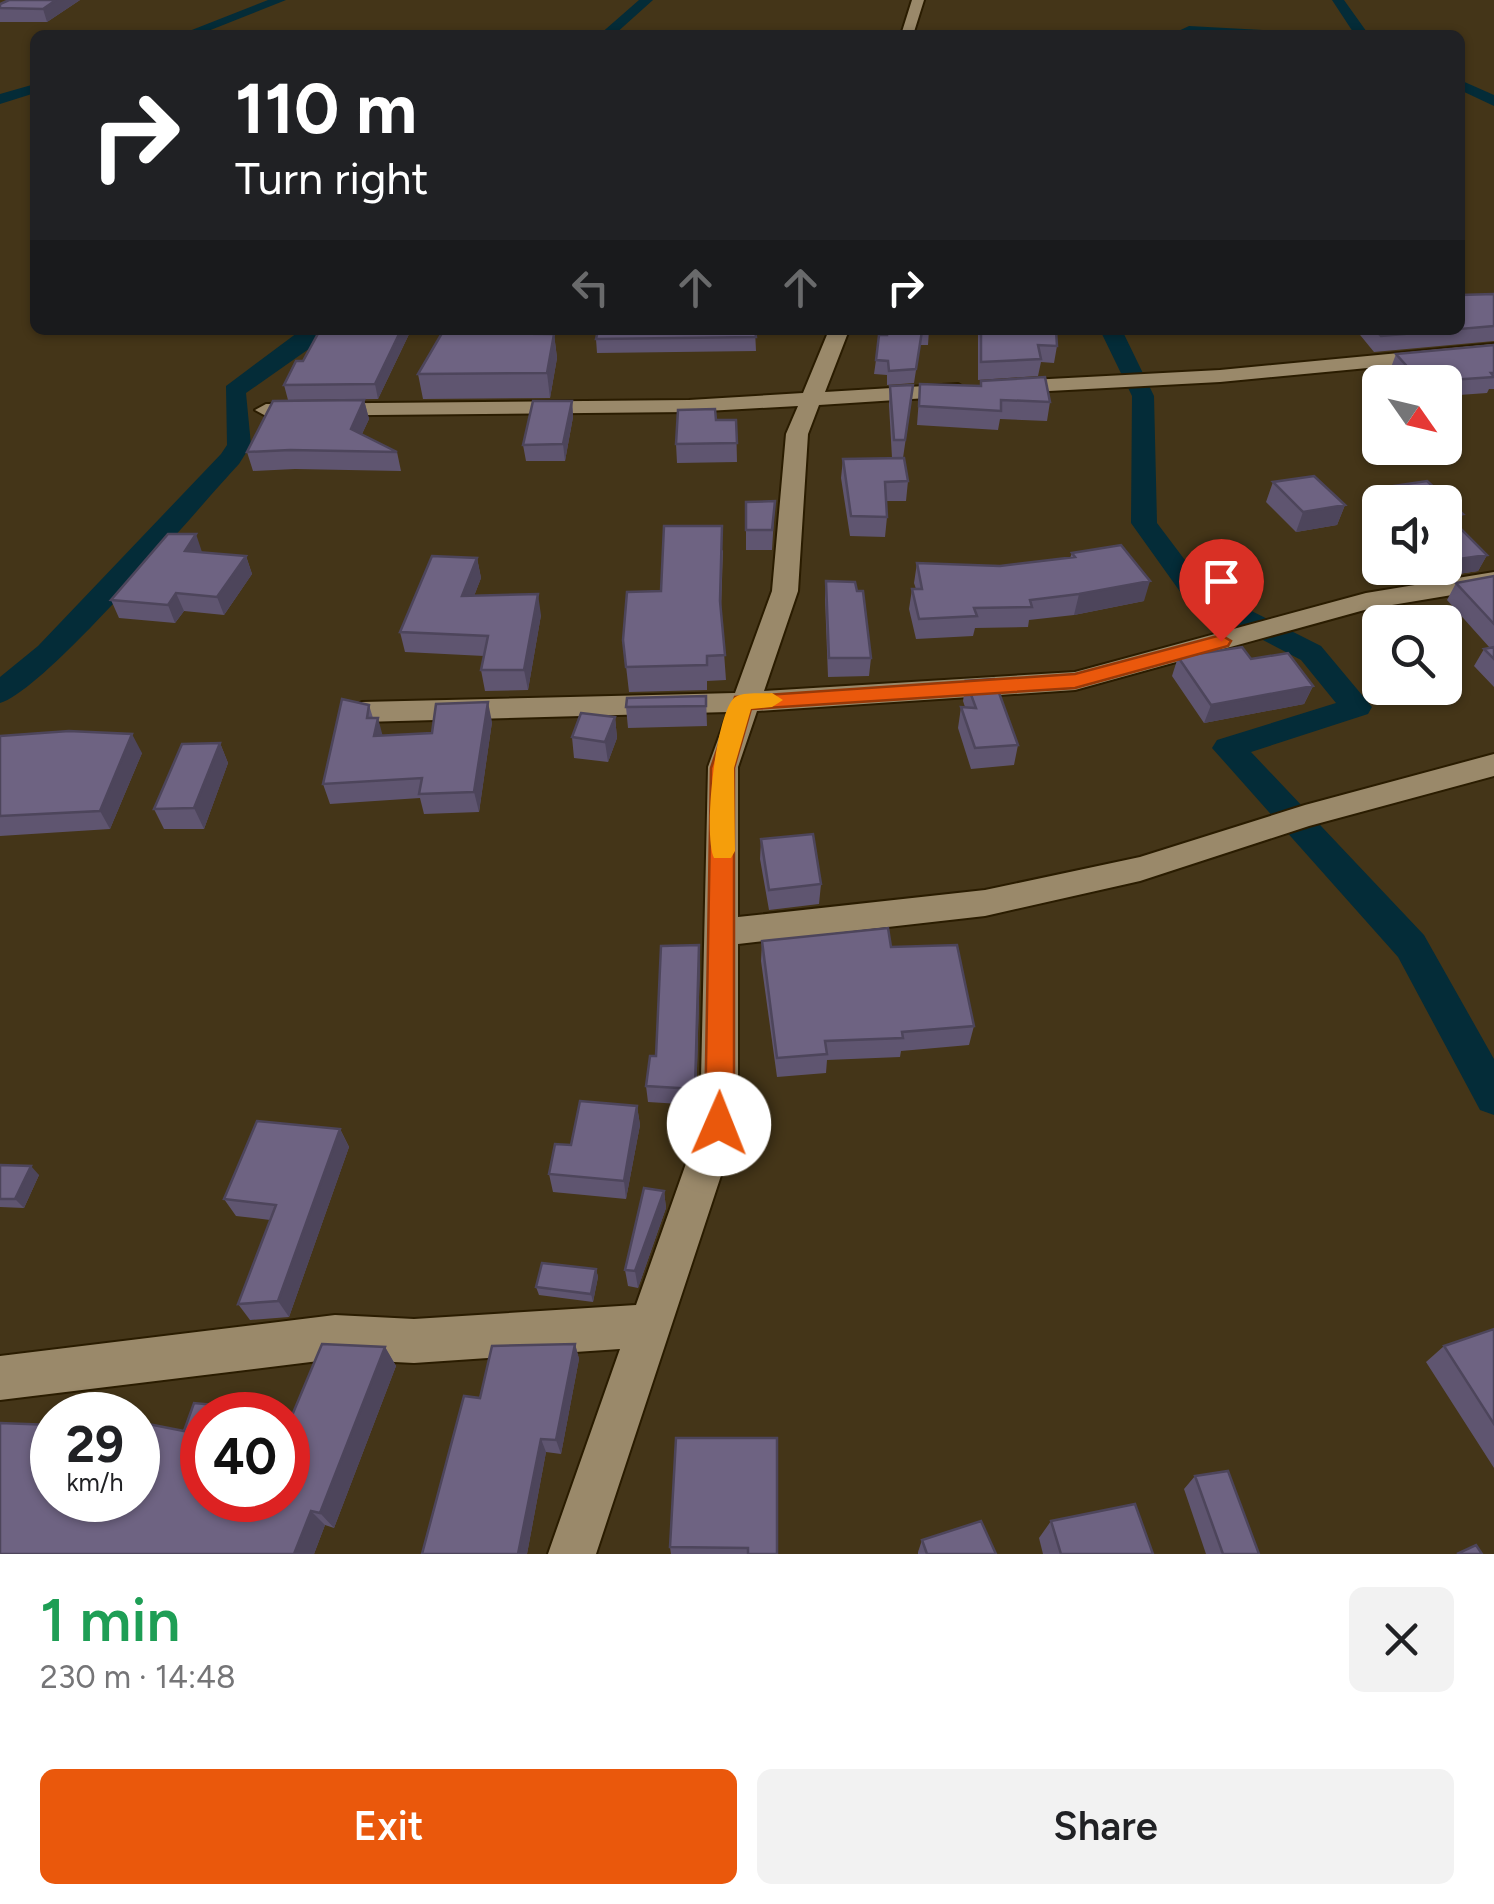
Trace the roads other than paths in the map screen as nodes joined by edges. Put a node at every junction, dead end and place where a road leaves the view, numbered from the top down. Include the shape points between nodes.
1 (918, 0) edge
2 (909, 30) edge
3 (837, 335) edge
4 (1494, 350) edge
5 (810, 399) junction
6 (266, 410) edge
7 (1494, 580) edge
8 (743, 702) junction
9 (362, 712) edge
10 (1494, 764) edge
11 (723, 932) junction
12 (651, 1324) junction
13 (0, 1378) edge
14 (572, 1554) edge

1 - 2 street
3 - 5 street
4 - 5 street via 1220,376
5 - 6 street
5 - 8 street via 797,434 785,591
7 - 8 street via 1366,601 1075,681
8 - 9 street
8 - 11 street via 723,768
10 - 11 street via 1140,869 985,902
11 - 12 street via 719,1124
12 - 13 street via 414,1341 335,1337
12 - 14 street

